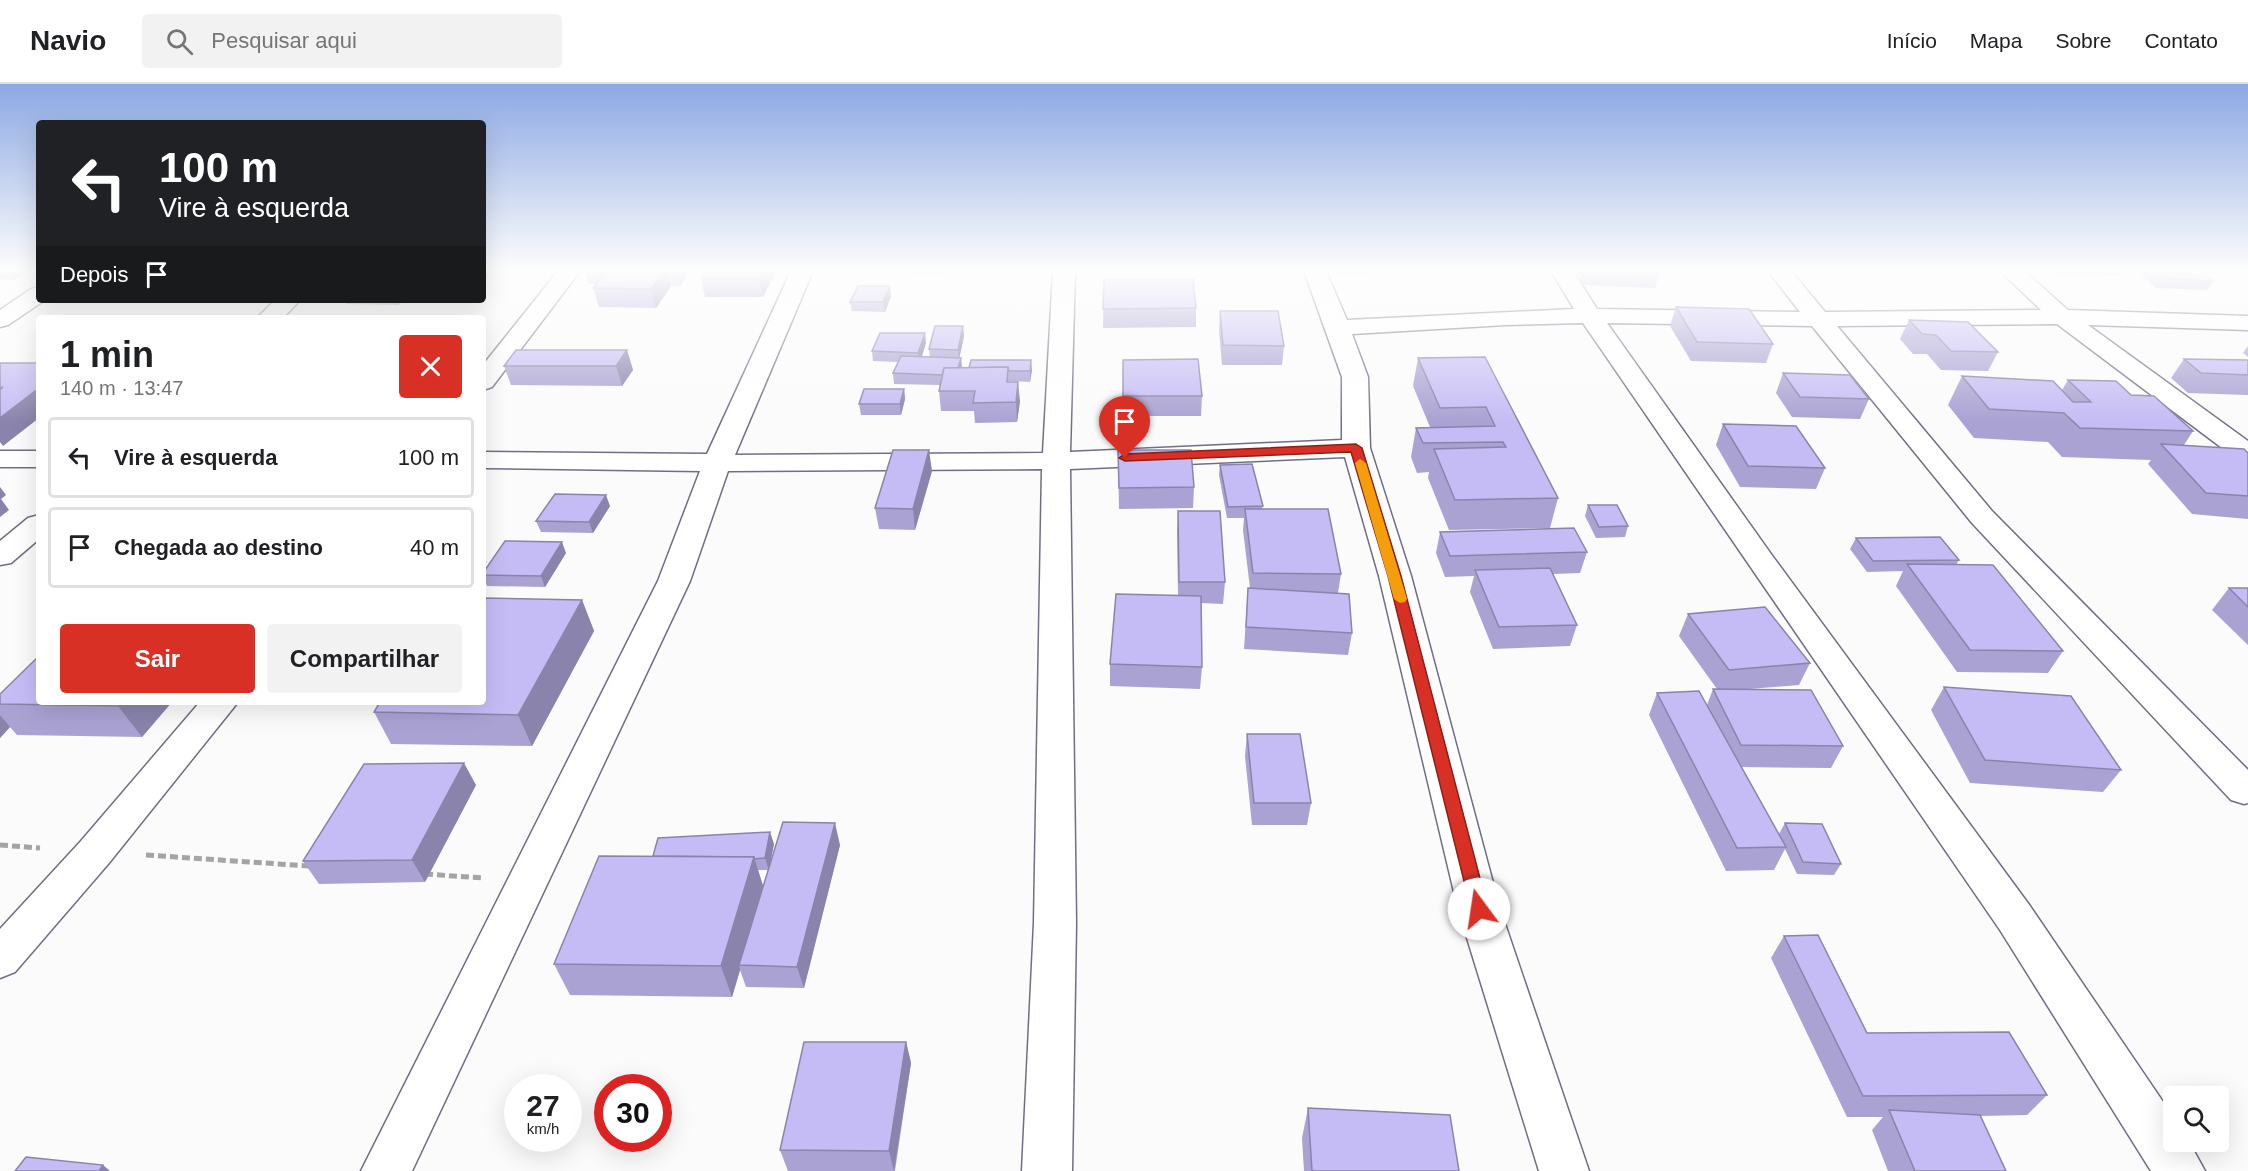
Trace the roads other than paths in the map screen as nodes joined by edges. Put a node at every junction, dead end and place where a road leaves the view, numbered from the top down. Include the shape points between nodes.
1 (530, 322) edge
2 (779, 322) edge
3 (1062, 322) edge
4 (1335, 322) edge
5 (1443, 322) edge
6 (1594, 322) edge
7 (1821, 322) edge
8 (2070, 322) edge
9 (2214, 322) edge
10 (2248, 323) edge
11 (1338, 328) junction
12 (486, 378) edge
13 (1356, 448) junction
14 (2248, 454) edge
15 (0, 459) edge
16 (36, 459) edge
17 (486, 460) edge
18 (1056, 461) junction
19 (717, 462) junction
20 (36, 526) edge
21 (0, 556) edge
22 (218, 705) edge
23 (2244, 790) dead end
24 (0, 959) edge
25 (386, 1171) edge
26 (1047, 1171) edge
27 (1564, 1171) edge
28 (2180, 1171) edge

1 - 12 street
2 - 19 street
3 - 18 street
4 - 11 street
5 - 11 street
6 - 28 street via 2015,918
7 - 23 street via 1982,517
8 - 14 street
9 - 10 street
11 - 13 street via 1355,377
13 - 18 street
13 - 27 street via 1395,576 1479,909
15 - 16 street
17 - 19 street
18 - 19 street
18 - 26 street via 1055,923
19 - 25 street via 674,581
20 - 21 street
22 - 24 street

